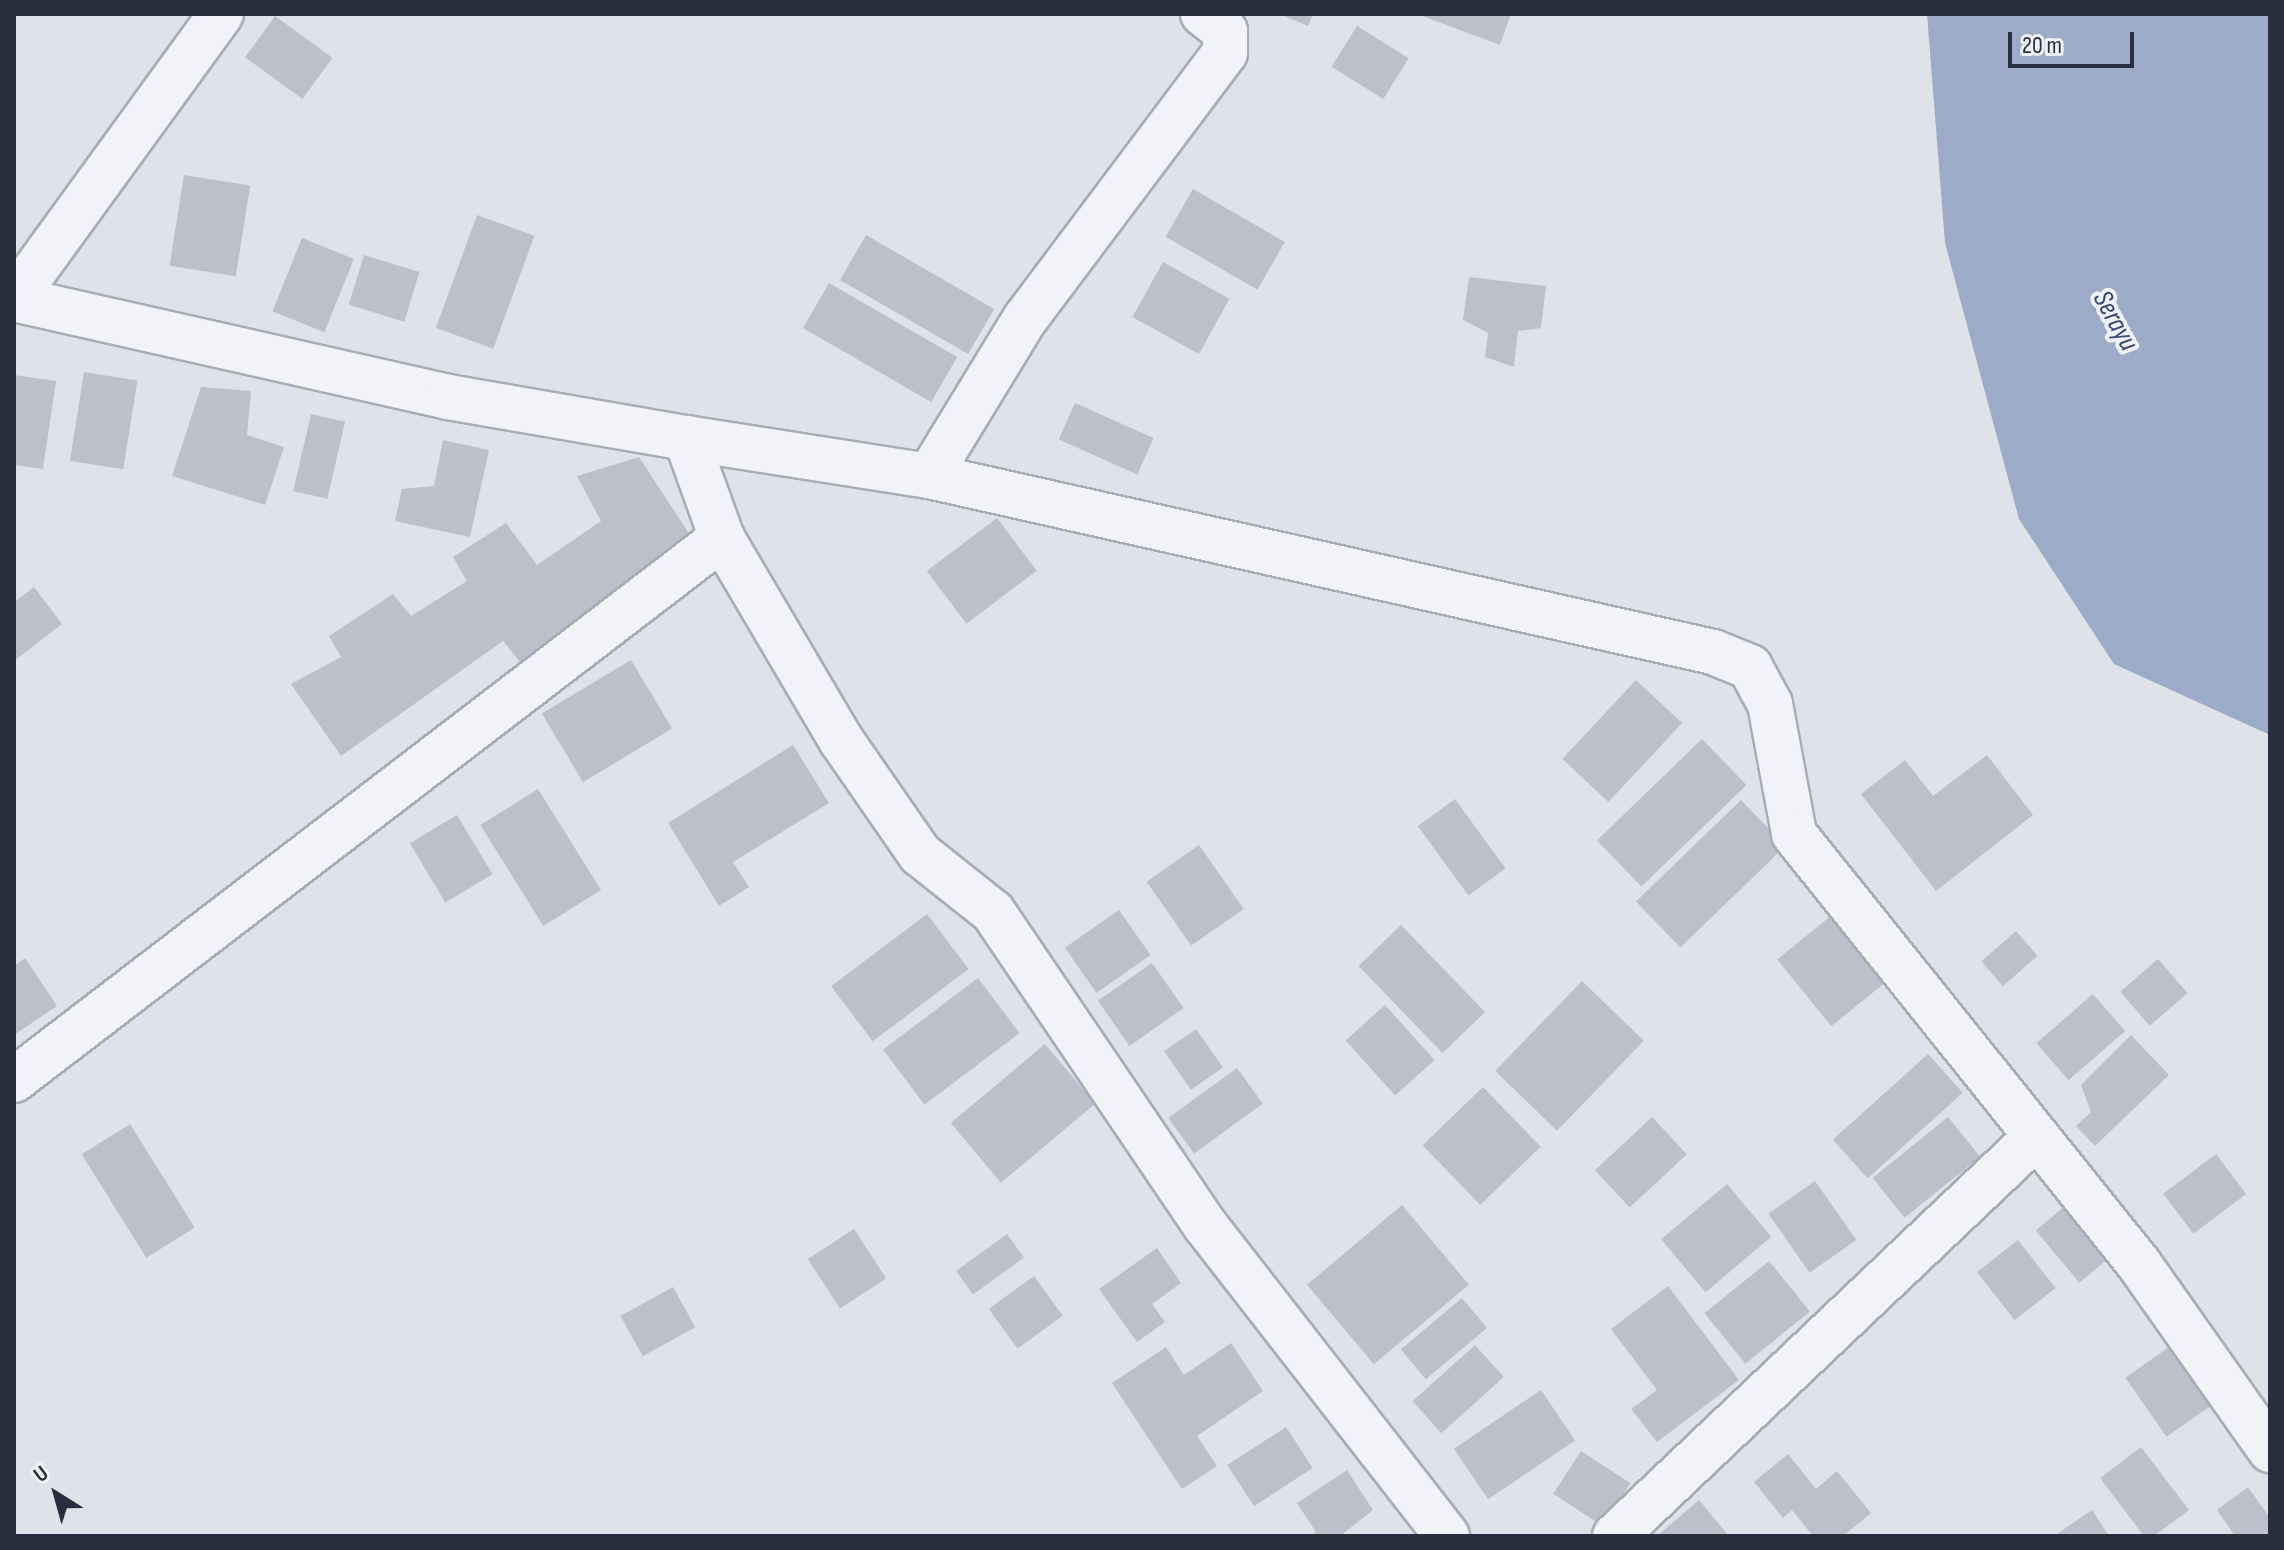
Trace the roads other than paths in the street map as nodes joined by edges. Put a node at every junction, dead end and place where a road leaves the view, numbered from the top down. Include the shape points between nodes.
1 (221, 14) edge
2 (1203, 14) edge
3 (14, 299) edge
4 (686, 438) junction
5 (929, 476) junction
6 (722, 538) junction
7 (14, 1080) edge
8 (2037, 1136) junction
9 (2270, 1450) edge
10 (1447, 1536) edge
11 (1615, 1536) edge

1 - 3 street
2 - 5 street via 1225,31 1225,53 1025,319
3 - 4 street via 448,397
4 - 5 street
4 - 6 street
5 - 8 street via 1713,652 1750,667 1770,704 1794,834
6 - 7 street
6 - 10 street via 841,740 920,854 993,912 1205,1225
8 - 9 street
8 - 11 street

